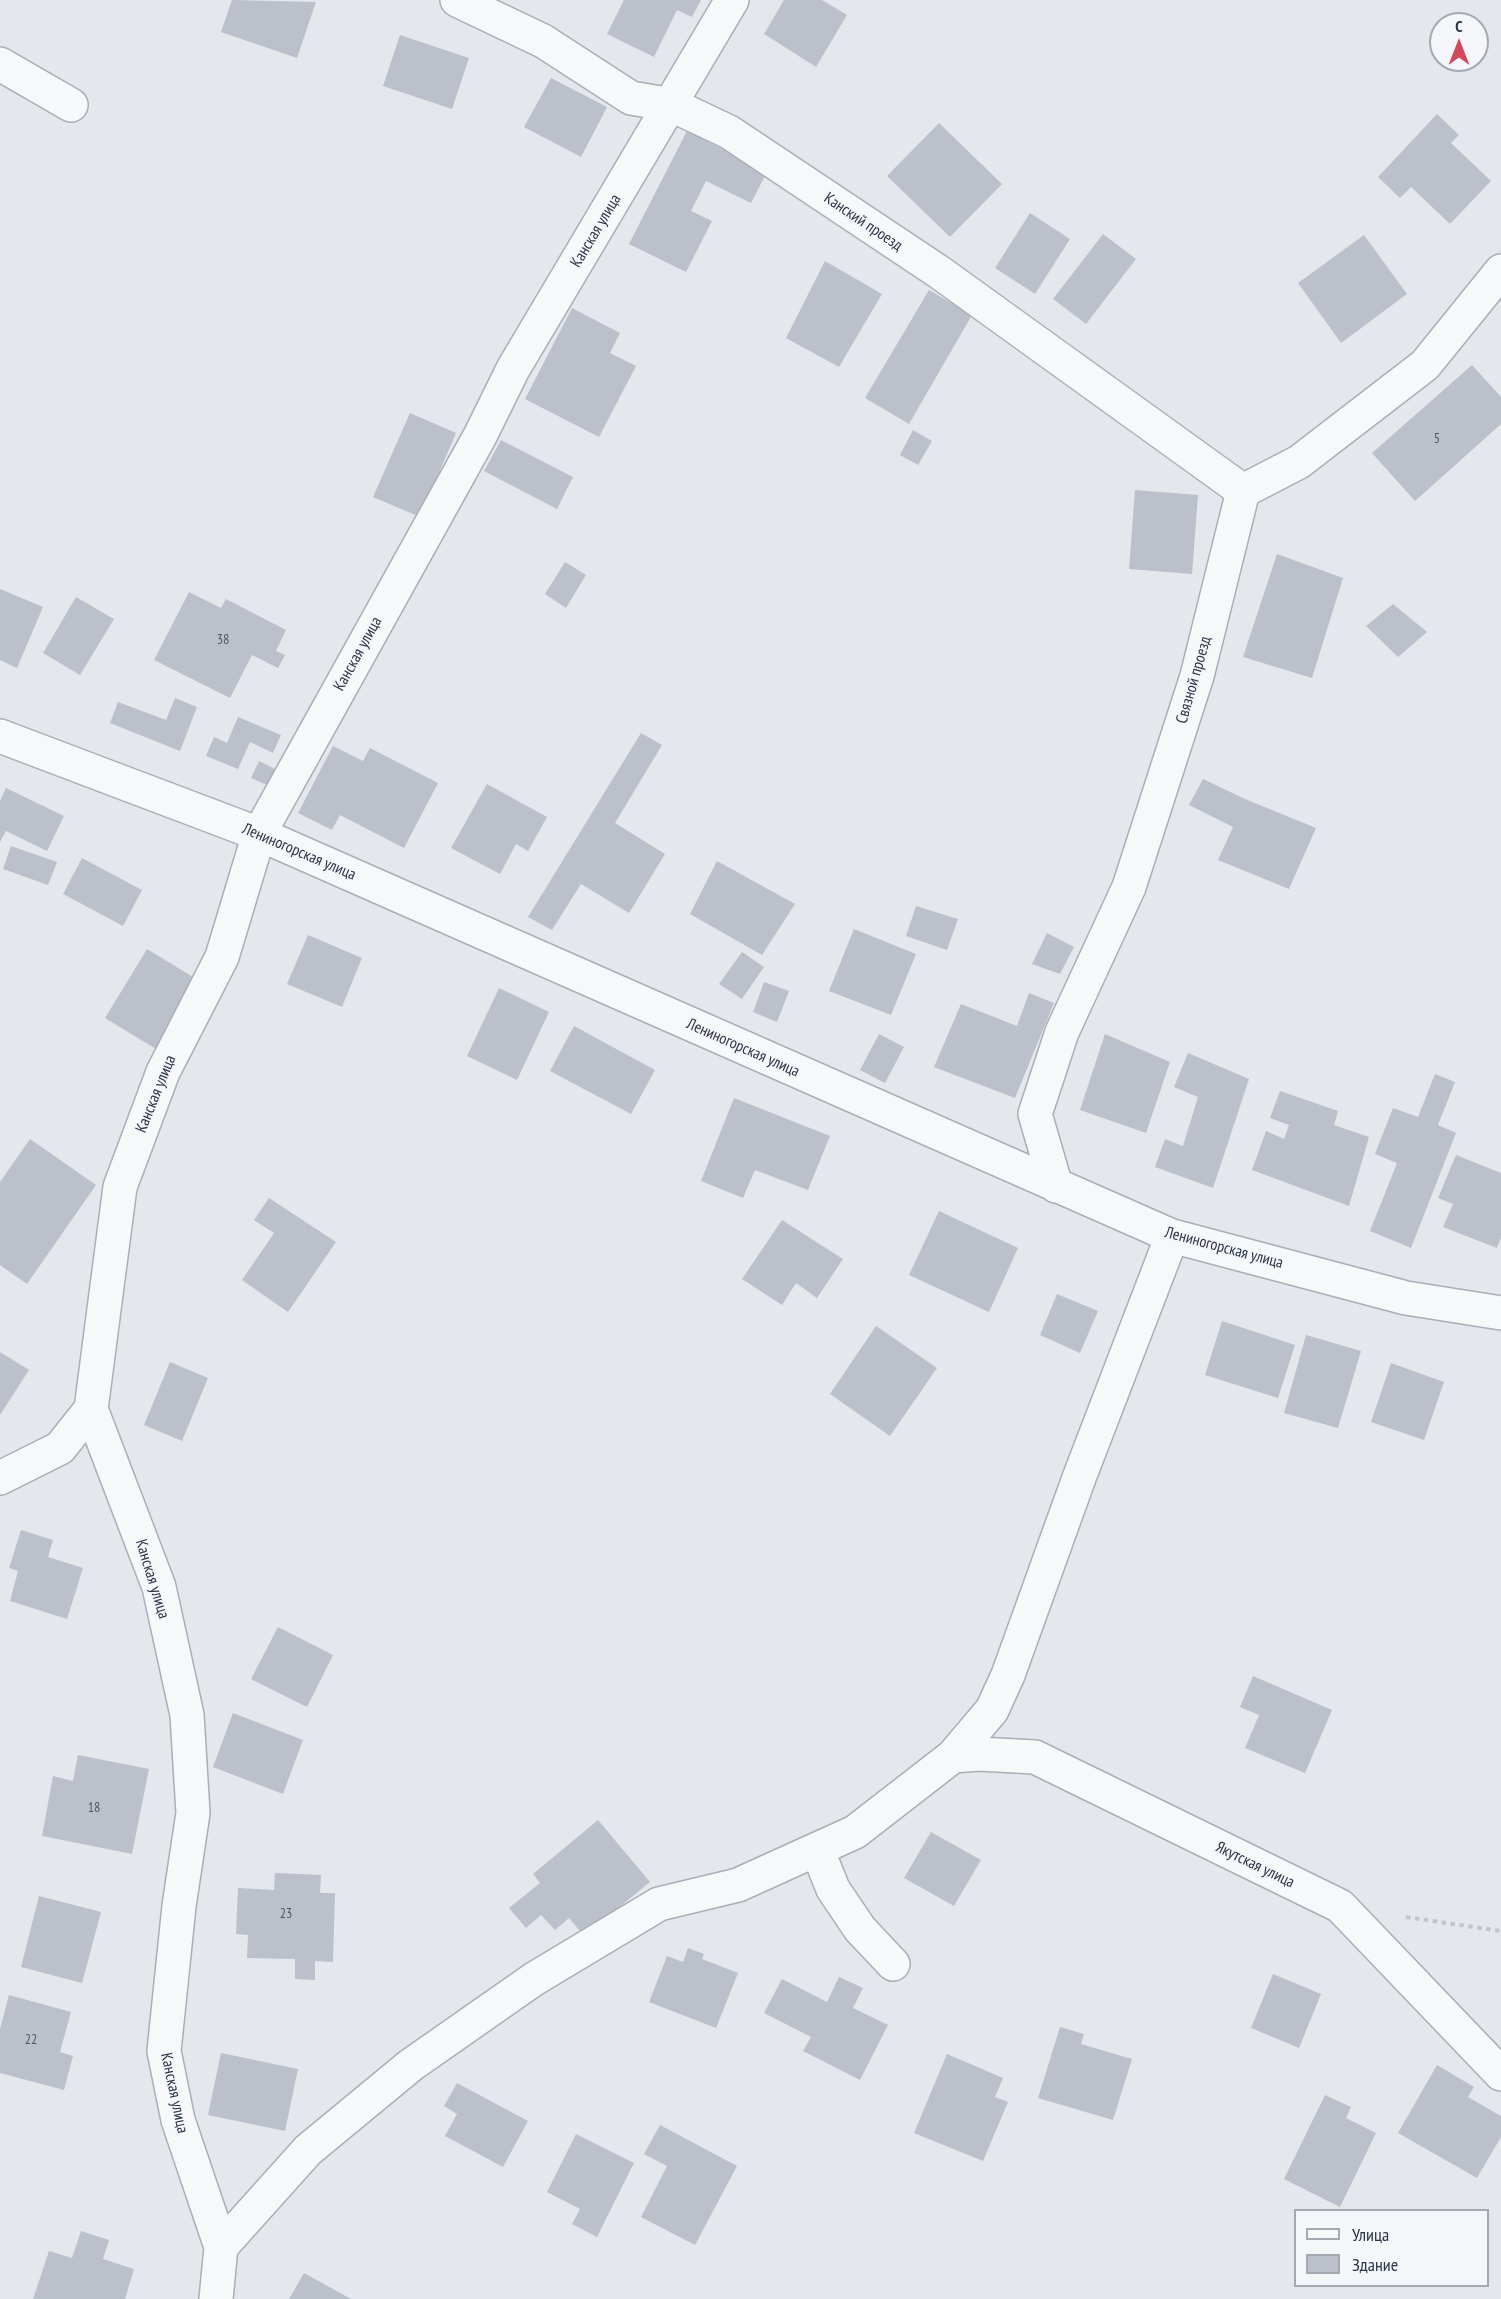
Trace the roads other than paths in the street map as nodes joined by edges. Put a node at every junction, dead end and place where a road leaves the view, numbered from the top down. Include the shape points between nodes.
1 (457, 0) edge
2 (732, 0) edge
3 (0, 64) edge
4 (71, 105) dead end
5 (672, 105) junction
6 (1501, 271) edge
7 (1243, 491) junction
8 (0, 736) edge
9 (259, 834) junction
10 (1056, 1186) junction
11 (1172, 1236) junction
12 (1501, 1313) edge
13 (91, 1409) junction
14 (0, 1478) edge
15 (953, 1756) junction
16 (817, 1849) junction
17 (893, 1964) dead end
18 (1501, 2074) edge
19 (221, 2247) junction
20 (216, 2299) edge

1 - 5 street, Канский проезд via 543,41 631,98
2 - 5 street, Канская улица
3 - 4 street
5 - 7 street, Канский проезд via 729,132 939,272
5 - 9 street, Канская улица via 513,369 480,436
6 - 7 street via 1425,365 1299,462
7 - 10 street, Связной проезд via 1197,676 1129,887 1062,1032 1035,1114
8 - 9 street, Лениногорская улица
9 - 10 street, Лениногорская улица
9 - 13 street, Канская улица via 222,957 163,1072 120,1188
10 - 11 street, Лениногорская улица
11 - 12 street, Лениногорская улица via 1406,1298
11 - 15 street via 1008,1675 992,1710
13 - 14 street via 60,1448
13 - 19 street, Канская улица via 159,1587 187,1715 193,1813 164,2051 178,2120
15 - 16 street via 855,1832
15 - 18 street, Якутская улица via 1035,1757 1340,1906
16 - 17 street via 833,1889 861,1929
16 - 19 street via 738,1885 659,1904 534,1979 411,2065 308,2150
19 - 20 street, Канская улица

